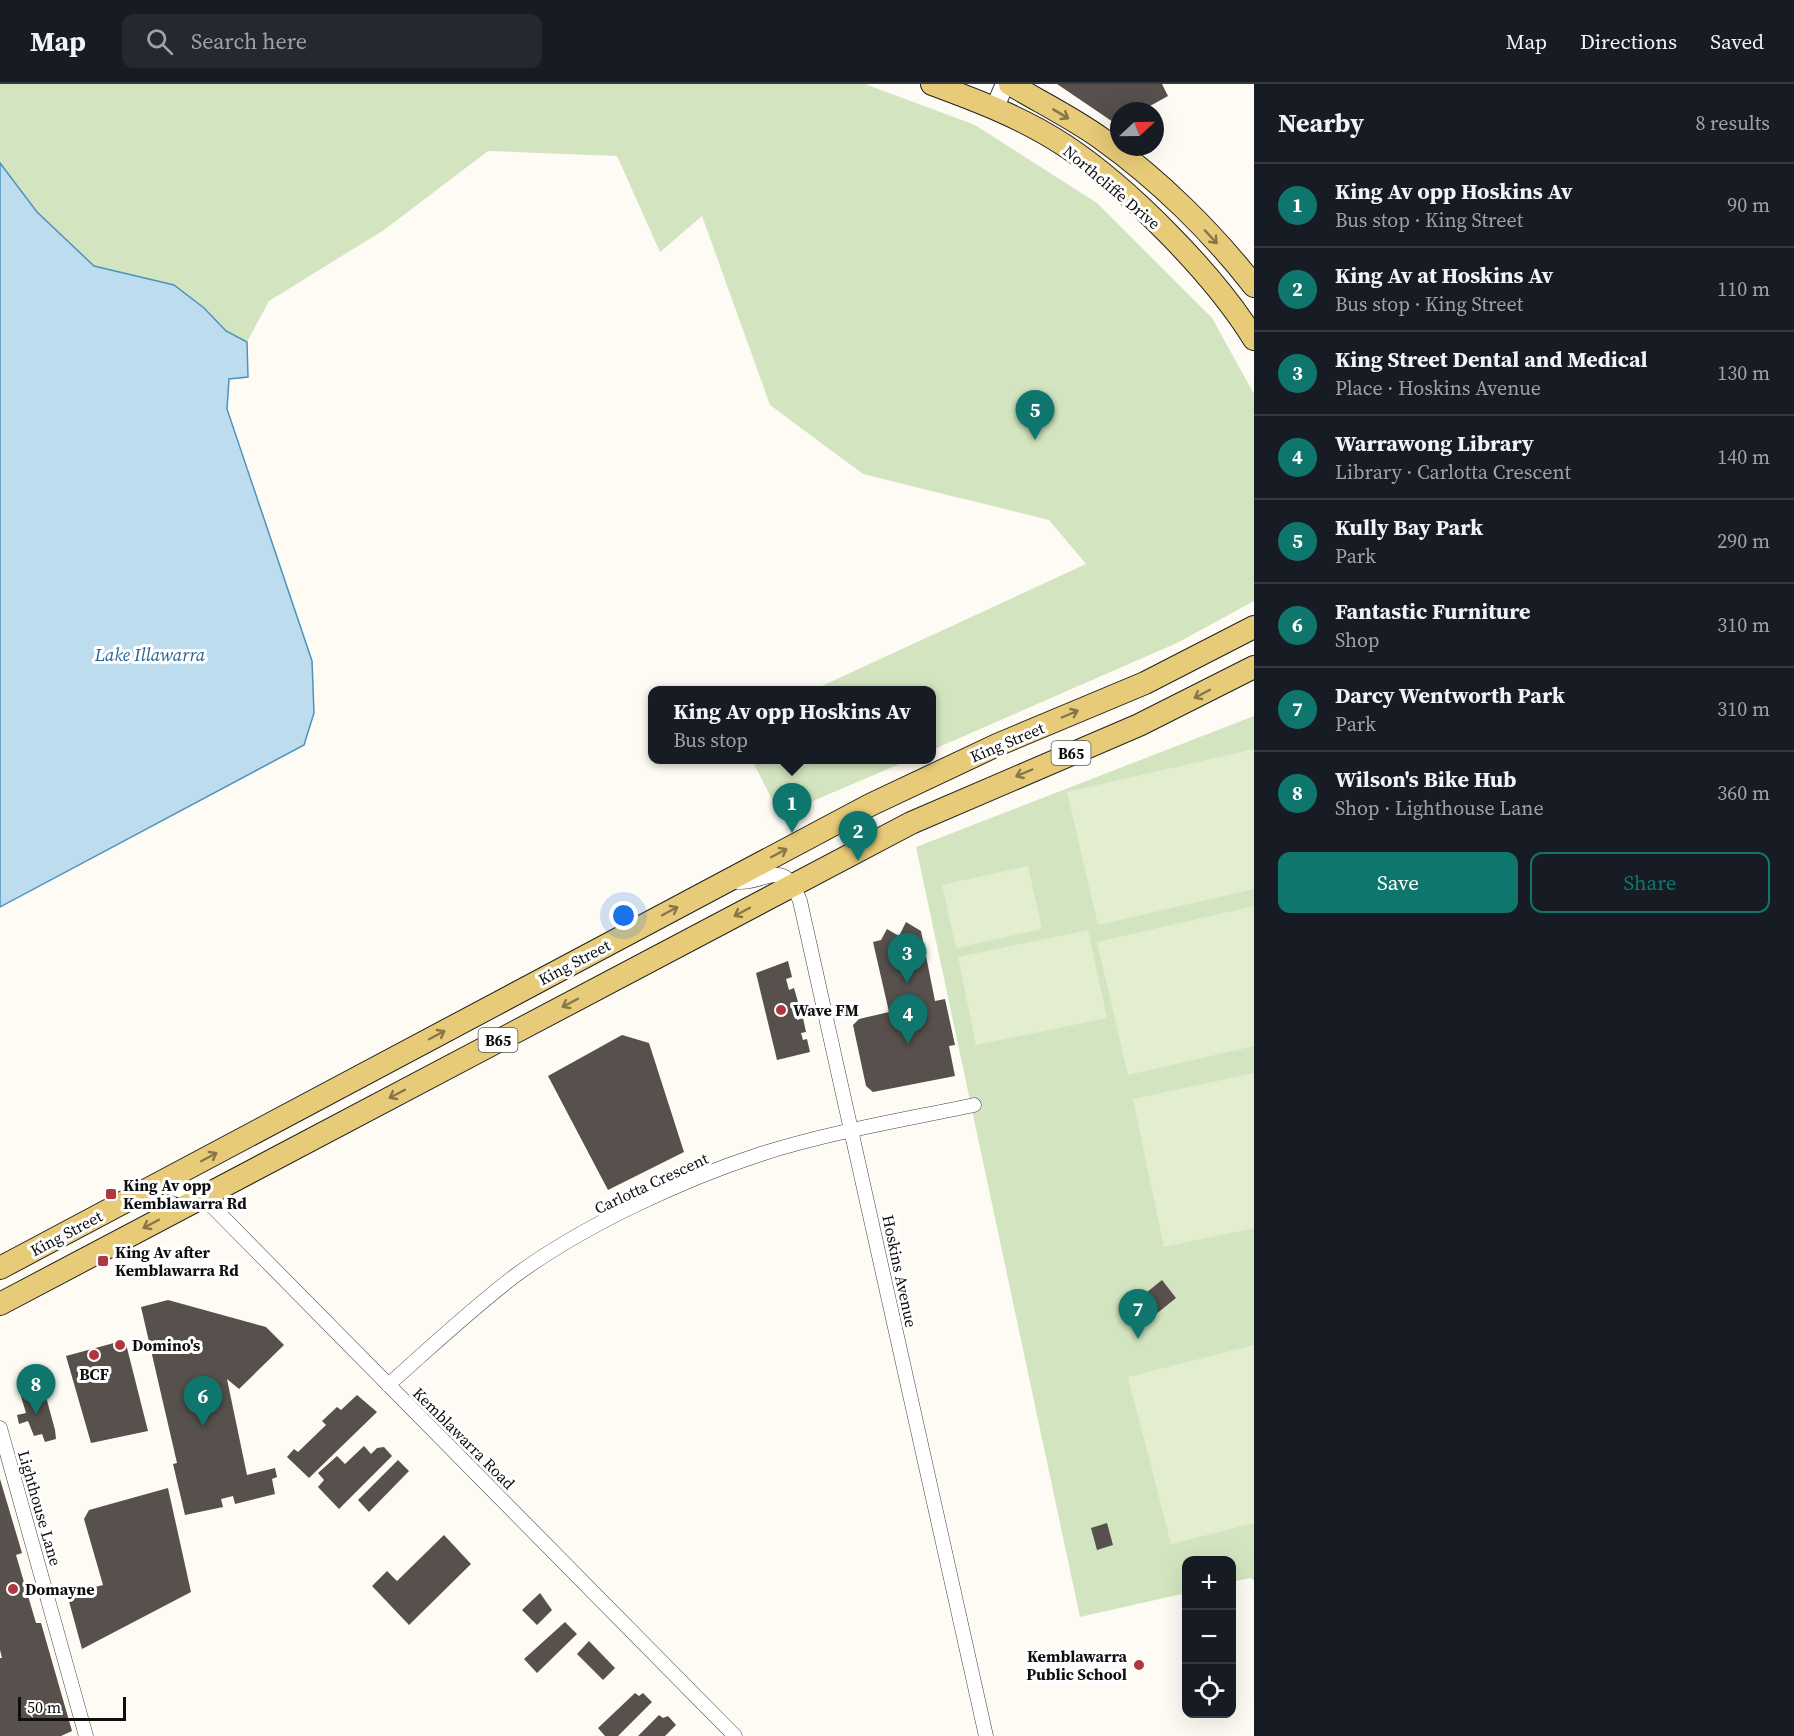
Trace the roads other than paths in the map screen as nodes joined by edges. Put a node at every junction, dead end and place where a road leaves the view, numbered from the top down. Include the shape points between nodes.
1 (932, 84) edge
2 (1005, 84) edge
3 (1010, 84) edge
4 (995, 106) junction
5 (1254, 286) edge
6 (1254, 339) edge
7 (1254, 627) edge
8 (1254, 667) edge
9 (728, 880) junction
10 (794, 885) junction
11 (974, 1105) dead end
12 (853, 1131) junction
13 (158, 1184) junction
14 (203, 1197) junction
15 (0, 1268) edge
16 (0, 1304) edge
17 (388, 1385) junction
18 (0, 1428) edge
19 (86, 1736) edge
20 (735, 1736) edge
21 (986, 1736) edge

1 - 4 main road, Northcliffe Drive
2 - 4 street
3 -> 5 main road, Northcliffe Drive via 1101,138 1163,190
4 - 6 main road, Northcliffe Drive via 1064,145 1152,218 1229,301
9 -> 7 main road, King Street / B65 via 908,786 1145,683
8 -> 10 main road, King Street / B65 via 1139,725 941,808
9 - 10 street via 744,884 773,874 783,875
13 -> 9 main road, King Street / B65
10 - 12 street, Hoskins Avenue
10 -> 14 main road, King Street / B65
11 - 12 street, Carlotta Crescent
12 - 17 street, Carlotta Crescent via 748,1159 610,1219 516,1276
12 - 21 street, Hoskins Avenue
13 - 14 street, Kemblawarra Road
13 - 15 main road, King Street / B65
14 -> 16 main road, King Street / B65
14 - 17 street, Kemblawarra Road
17 - 20 street, Kemblawarra Road
18 - 19 street, Lighthouse Lane

